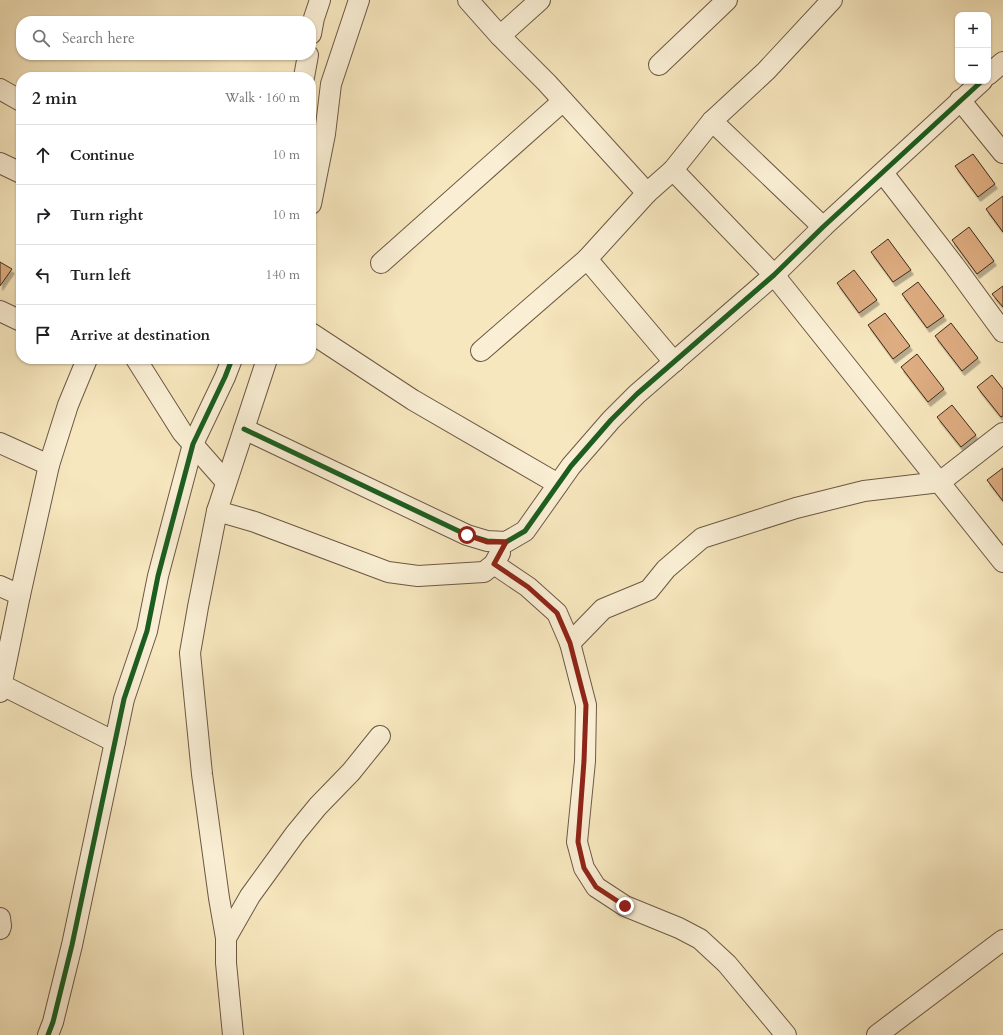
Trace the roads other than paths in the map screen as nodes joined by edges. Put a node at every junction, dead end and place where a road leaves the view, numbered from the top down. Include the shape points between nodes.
1 (320, 0) edge
2 (359, 0) edge
3 (468, 0) edge
4 (540, 0) edge
5 (727, 0) edge
6 (832, 0) edge
7 (315, 16) edge
8 (500, 36) junction
9 (307, 60) edge
10 (1003, 62) edge
11 (659, 65) dead end
12 (305, 72) edge
13 (991, 72) edge
14 (979, 84) edge
15 (0, 89) edge
16 (16, 98) edge
17 (960, 100) junction
18 (563, 101) junction
19 (712, 122) junction
20 (1003, 153) edge
21 (0, 163) edge
22 (673, 170) junction
23 (16, 171) edge
24 (883, 173) junction
25 (316, 179) edge
26 (647, 193) junction
27 (823, 227) junction
28 (587, 260) junction
29 (381, 263) dead end
30 (774, 275) junction
31 (0, 311) edge
32 (16, 319) edge
33 (1003, 332) edge
34 (316, 336) edge
35 (481, 351) dead end
36 (674, 362) junction
37 (85, 364) edge
38 (139, 364) edge
39 (230, 364) edge
40 (265, 364) edge
41 (244, 429) junction
42 (1003, 433) edge
43 (0, 443) edge
44 (192, 444) junction
45 (49, 465) junction
46 (226, 482) junction
47 (940, 482) junction
48 (558, 484) junction
49 (217, 511) junction
50 (506, 542) junction
51 (1003, 562) edge
52 (494, 564) junction
53 (0, 586) edge
54 (20, 595) junction
55 (570, 643) junction
56 (0, 687) edge
57 (380, 736) dead end
58 (115, 742) junction
59 (0, 918) edge
60 (0, 929) edge
61 (226, 938) junction
62 (1003, 940) edge
63 (48, 1035) edge
64 (233, 1035) edge
65 (786, 1035) edge
66 (877, 1035) edge

1 - 7 street
2 - 25 street via 331,84
3 - 8 street
4 - 8 street
5 - 11 street
6 - 19 street via 766,70
8 - 18 street
9 - 12 street
10 - 13 street
14 - 17 street
15 - 16 street
17 - 20 street
17 - 24 street
18 - 26 street
18 - 29 street
19 - 22 street
19 - 27 street
21 - 23 street
22 - 26 street
22 - 30 street
24 - 27 street
24 - 33 street
26 - 28 street
27 - 30 street
28 - 35 street
28 - 36 street
30 - 36 street
30 - 47 street
31 - 32 street
34 - 48 street via 413,400
36 - 48 street via 611,420
37 - 45 street via 68,405
38 - 44 street
39 - 44 street
40 - 41 street
41 - 46 street
41 - 50 street via 467,535 487,542
42 - 47 street
43 - 45 street
44 - 46 street
44 - 58 street via 158,576 147,631 124,699
45 - 54 street
46 - 49 street
47 - 51 street
47 - 55 street via 864,491 796,508 702,538 666,569 649,590 603,609
48 - 50 street via 525,531
49 - 52 street via 254,522 388,572 418,576 456,575 484,572
49 - 61 street via 190,653 202,774
50 - 52 street
52 - 55 street via 528,587 557,613
53 - 54 street
54 - 56 street
55 - 65 street via 586,705 578,842 584,868 596,887 625,906 700,939 727,964
56 - 58 street
57 - 61 street via 295,834 250,896
58 - 63 street via 74,938
59 - 60 street
61 - 64 street
62 - 66 street

